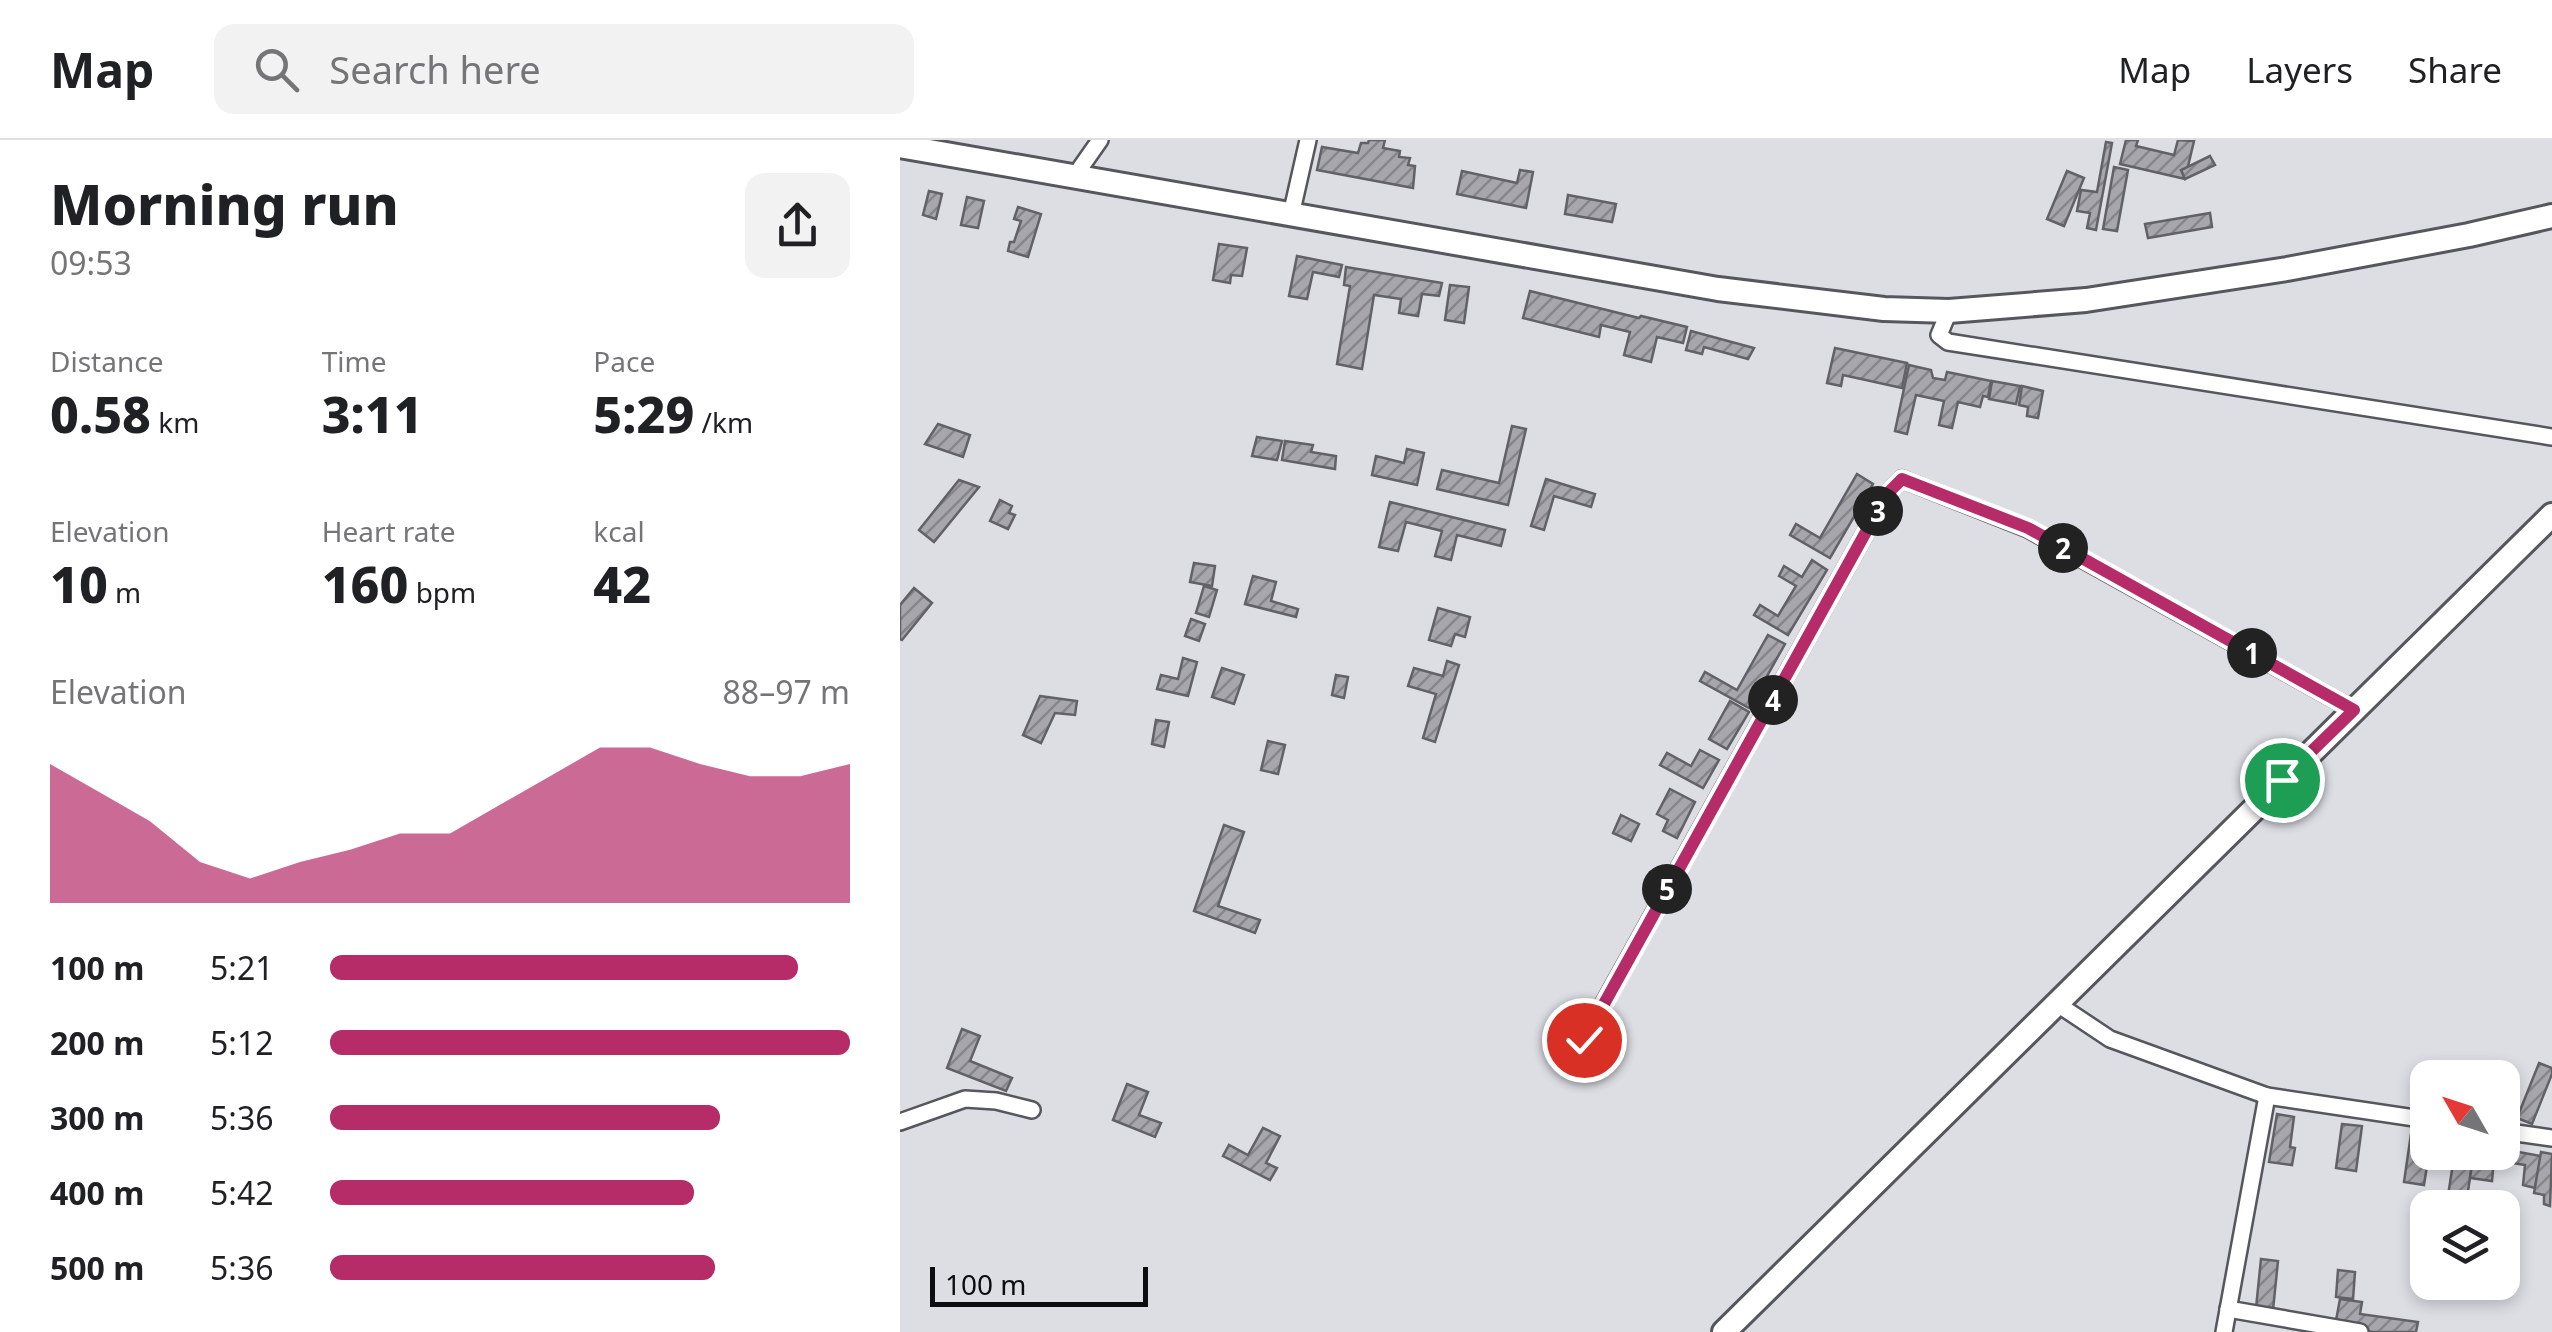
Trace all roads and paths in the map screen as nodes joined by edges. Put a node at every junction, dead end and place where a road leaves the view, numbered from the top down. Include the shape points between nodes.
1 (1100, 140) edge
2 (1308, 140) edge
3 (900, 146) edge
4 (1074, 177) junction
5 (1291, 215) junction
6 (2552, 216) edge
7 (2552, 229) edge
8 (2470, 236) junction
9 (1949, 311) junction
10 (2552, 437) edge
11 (2552, 516) edge
12 (2354, 710) junction
13 (2056, 1003) junction
14 (1584, 1040) dead end
15 (2267, 1096) junction
16 (1032, 1110) dead end
17 (2410, 1117) edge
18 (900, 1122) edge
19 (2520, 1134) edge
20 (2552, 1138) edge
21 (2228, 1308) junction
22 (1724, 1332) edge
23 (2224, 1332) edge
24 (2360, 1332) edge

1 - 4 street
2 - 5 street
3 - 4 main road
4 - 5 main road
5 - 9 main road via 1718,290
6 - 8 main road
7 - 8 main road
8 - 9 main road via 2086,300
9 - 10 street via 1939,335 1948,342
11 - 12 main road
12 - 13 main road
12 - 14 street via 2028,528 1902,479 1887,494
13 - 15 street via 2110,1039
13 - 22 main road
15 - 17 street
15 - 21 street
16 - 18 street via 964,1099
19 - 20 street
21 - 23 street
21 - 24 street

